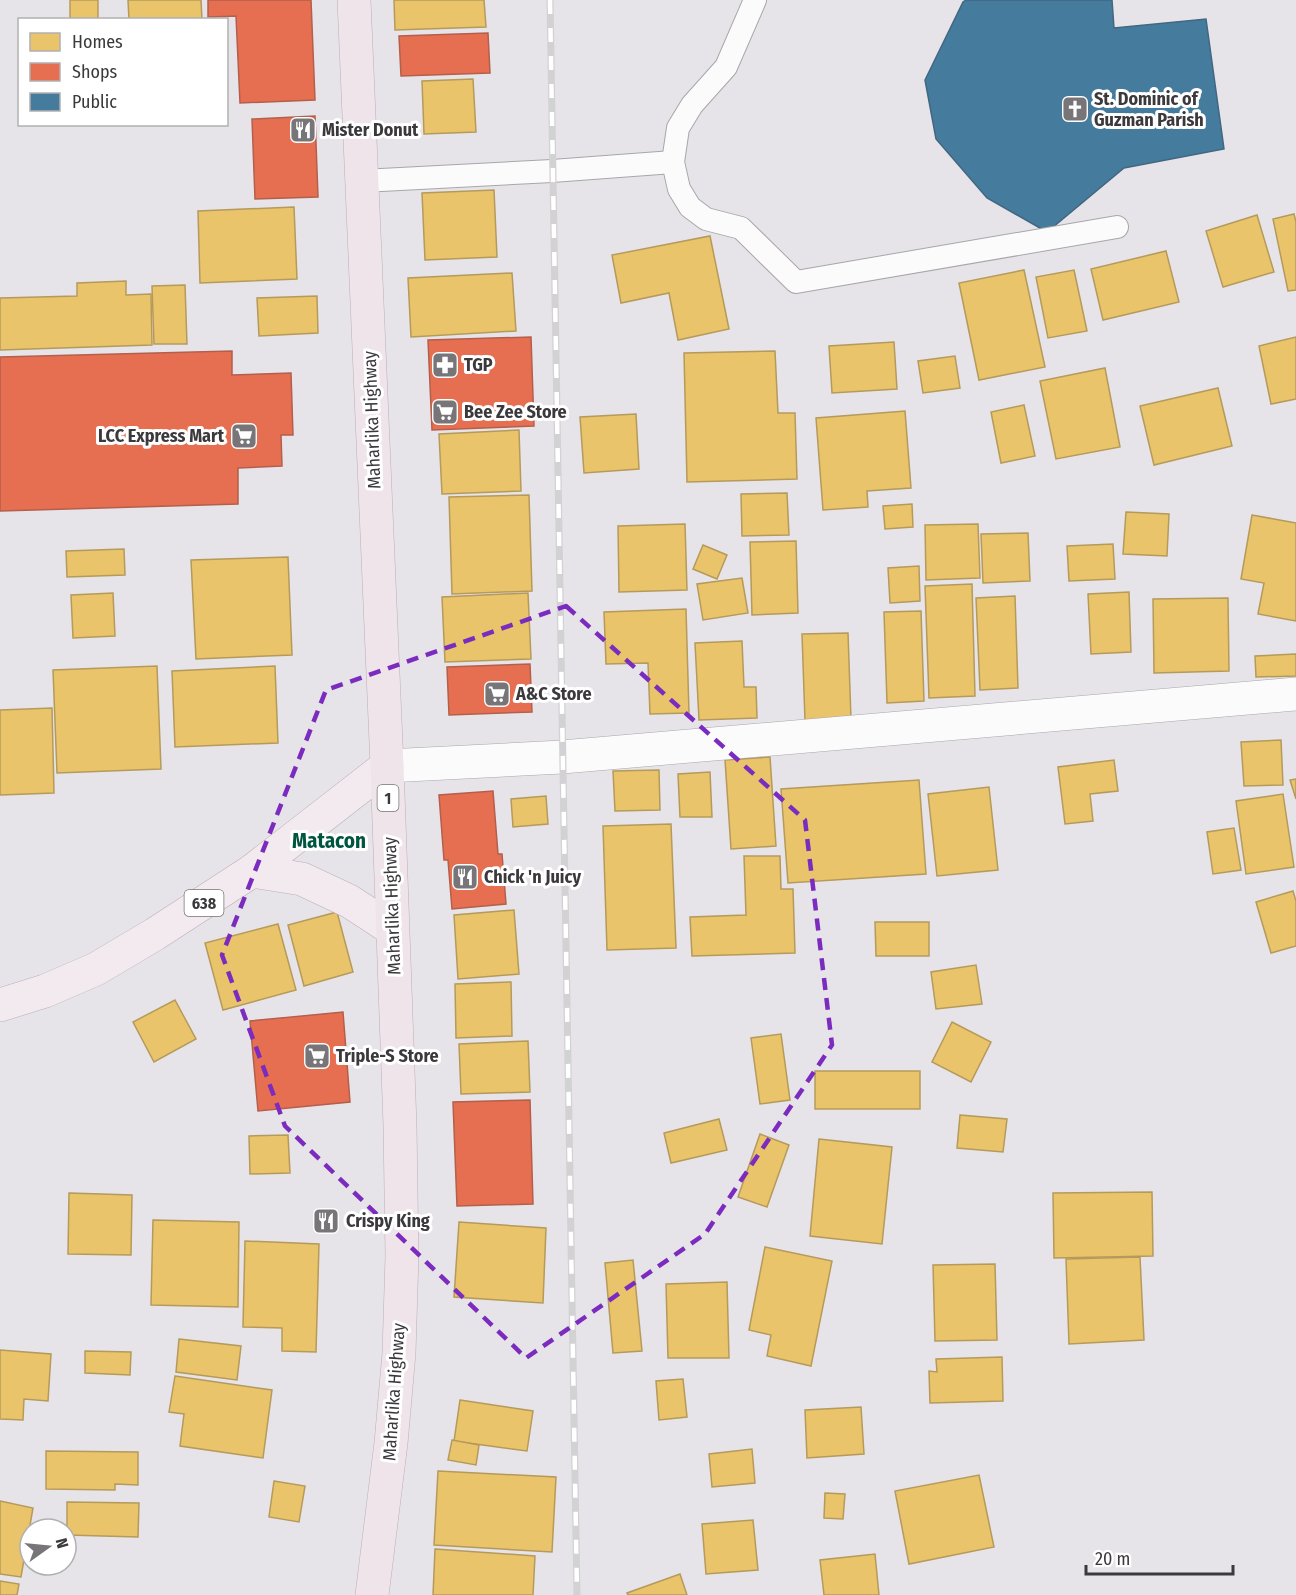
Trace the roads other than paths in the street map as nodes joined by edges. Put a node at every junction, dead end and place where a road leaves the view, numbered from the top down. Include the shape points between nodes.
1 (354, 0) edge
2 (755, 0) edge
3 (673, 162) junction
4 (362, 181) junction
5 (1117, 227) dead end
6 (1296, 694) edge
7 (387, 765) junction
8 (252, 871) junction
9 (393, 929) junction
10 (0, 1005) edge
11 (372, 1595) edge

1 - 4 highway, Maharlika Highway / 1
2 - 3 lane via 726,67 692,105 678,128
3 - 4 lane
3 - 5 lane via 679,189 690,207 706,219 741,228 796,282
4 - 7 highway, Maharlika Highway / 1
6 - 7 street via 574,756
7 - 8 main road, 638
7 - 9 highway, Maharlika Highway / 1
8 - 9 main road via 302,879 349,901
8 - 10 main road, 638 via 96,969
9 - 11 highway, Maharlika Highway / 1 via 402,1256 399,1353 392,1443

